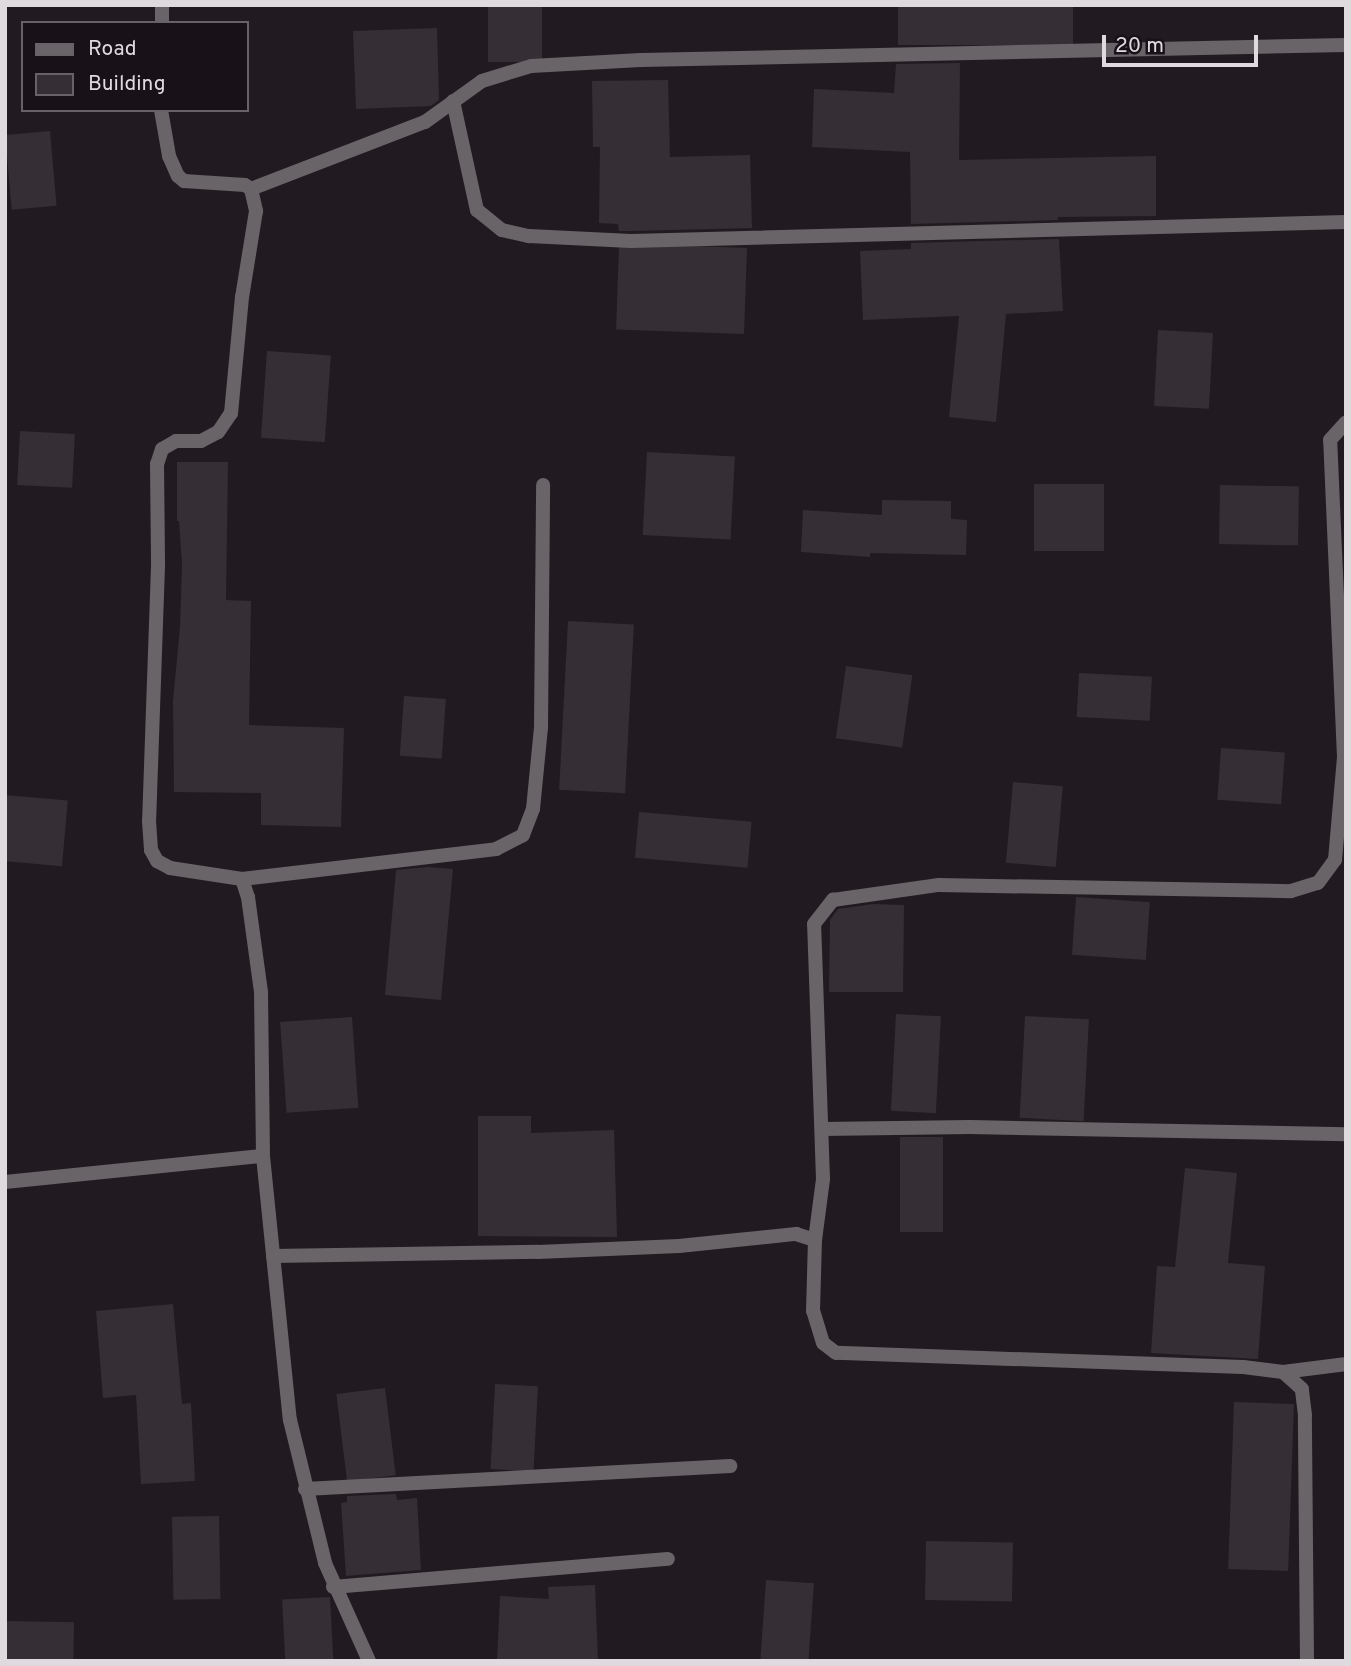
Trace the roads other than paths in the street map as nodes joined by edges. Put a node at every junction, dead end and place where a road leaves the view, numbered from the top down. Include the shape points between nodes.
1 (1346, 45) edge
2 (453, 101) junction
3 (161, 112) edge
4 (251, 189) junction
5 (1346, 222) edge
6 (1346, 422) edge
7 (543, 485) dead end
8 (242, 879) junction
9 (822, 1129) junction
10 (1346, 1134) edge
11 (262, 1156) junction
12 (5, 1182) edge
13 (815, 1240) junction
14 (272, 1256) junction
15 (1346, 1364) edge
16 (1283, 1372) junction
17 (730, 1465) dead end
18 (305, 1489) junction
19 (668, 1559) dead end
20 (333, 1587) junction
21 (369, 1661) edge
22 (1307, 1661) edge

1 - 2 street via 531,66 482,81
2 - 4 street via 425,122
2 - 5 street via 477,210 502,230 529,236 631,241
3 - 4 street via 173,166 184,181 237,182
4 - 8 street via 256,211 231,413 218,432 201,441 176,441 162,449 158,464 149,821 151,850 157,861 170,868
6 - 9 street via 1330,440 1344,757 1335,860 1318,883 1291,891 939,885 833,900 814,924
7 - 8 street via 541,729 533,809 523,835 496,849
8 - 11 street via 261,992
9 - 10 street via 970,1126
9 - 13 street
11 - 12 street
11 - 14 street
13 - 14 street via 796,1234 551,1252
13 - 16 street via 813,1311 823,1343 836,1353
14 - 18 street via 290,1420
15 - 16 street
16 - 22 street via 1302,1389 1306,1415
17 - 18 street
18 - 20 street
19 - 20 street
20 - 21 street

